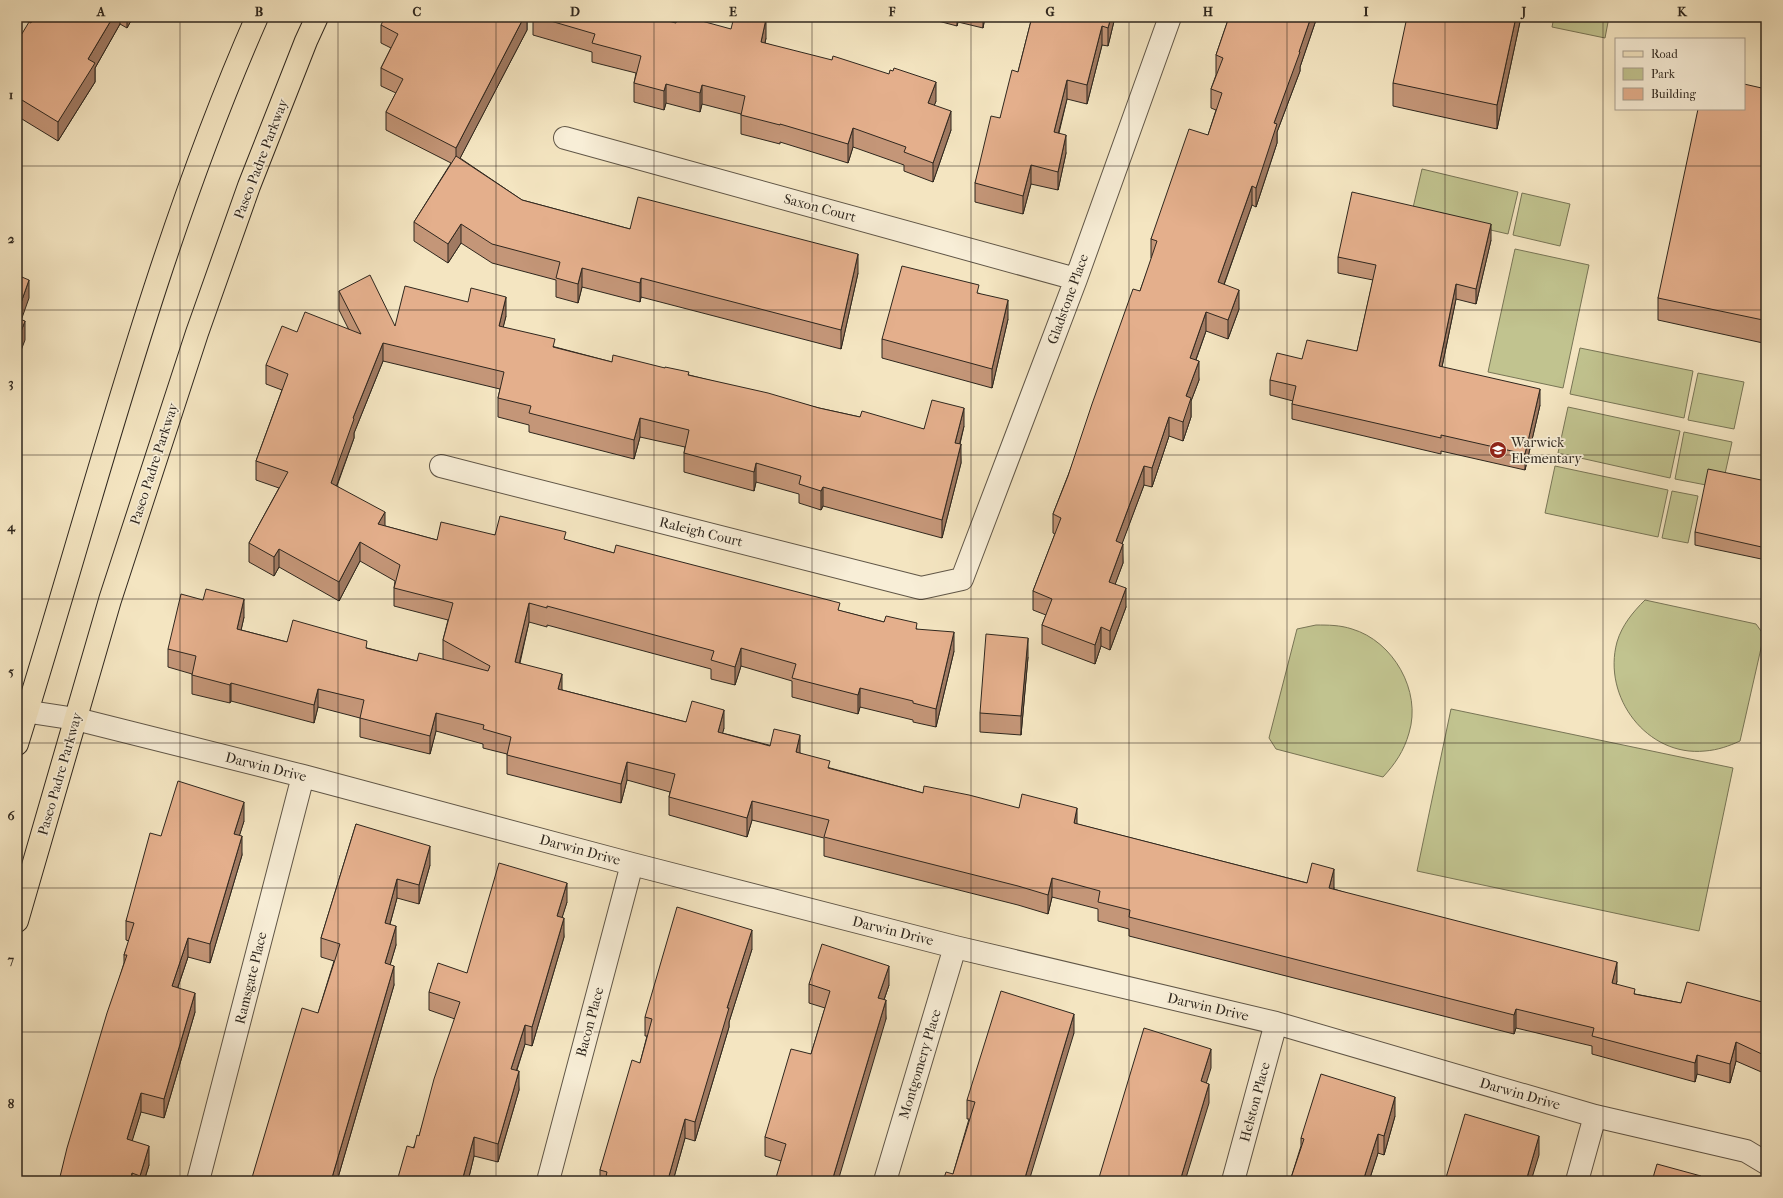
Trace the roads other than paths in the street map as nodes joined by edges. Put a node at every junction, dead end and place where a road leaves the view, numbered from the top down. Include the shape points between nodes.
1 (256, 17) edge
2 (317, 17) edge
3 (1170, 17) edge
4 (565, 138) dead end
5 (1076, 279) junction
6 (441, 466) dead end
7 (962, 579) joint
8 (22, 711) edge
9 (76, 719) junction
10 (17, 744) edge
11 (303, 776) junction
12 (632, 864) junction
13 (17, 921) edge
14 (955, 947) junction
15 (1276, 1023) junction
16 (1595, 1116) junction
17 (1766, 1163) edge
18 (198, 1181) edge
19 (548, 1181) edge
20 (885, 1181) edge
21 (1233, 1181) edge
22 (1577, 1181) edge

1 - 8 main road via 196,170 148,310
2 - 9 main road, Paseo Padre Parkway via 249,186 197,333 110,600
3 - 5 street, Gladstone Place
4 - 5 street, Saxon Court
5 - 7 street, Gladstone Place
6 - 7 street, Raleigh Court via 921,588
8 - 9 street, Darwin Drive
8 - 10 main road
9 - 11 street, Darwin Drive
9 - 13 main road, Paseo Padre Parkway
11 - 12 street, Darwin Drive
11 - 18 street, Ramsgate Place
12 - 14 street, Darwin Drive
12 - 19 street, Bacon Place
14 - 15 street, Darwin Drive
14 - 20 street, Montgomery Place
15 - 16 street, Darwin Drive
15 - 21 street, Helston Place
16 - 17 street, Darwin Drive via 1746,1151
16 - 22 street

